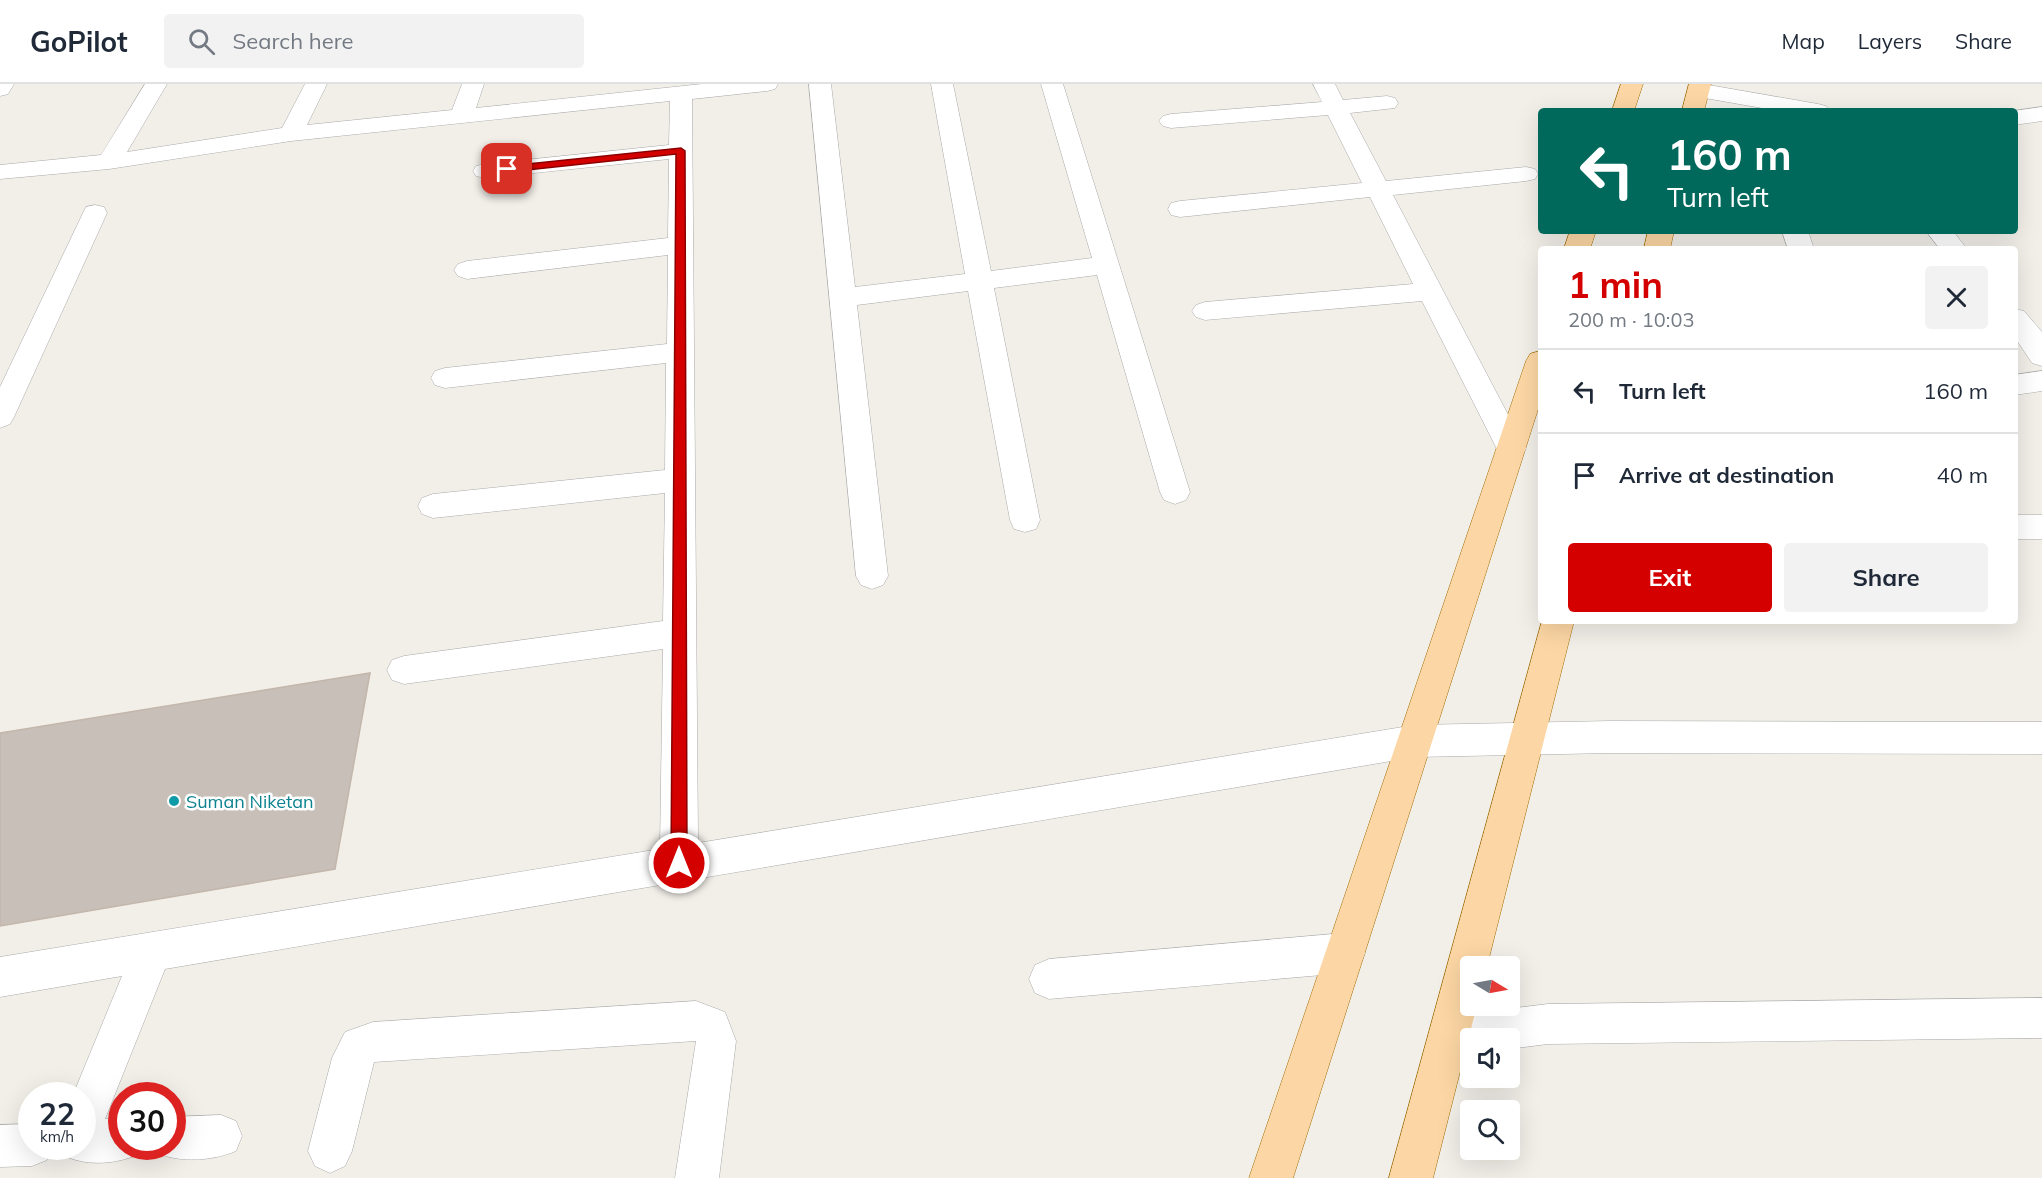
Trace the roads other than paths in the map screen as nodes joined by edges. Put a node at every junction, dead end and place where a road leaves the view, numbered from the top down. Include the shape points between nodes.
1 (3, 84) edge
2 (156, 84) edge
3 (316, 84) edge
4 (627, 84) edge
5 (766, 84) edge
6 (820, 84) edge
7 (942, 84) edge
8 (1052, 84) edge
9 (1324, 84) edge
10 (1632, 84) edge
11 (0, 88) edge
12 (681, 94) junction
13 (1698, 95) edge
14 (467, 100) edge
15 (1387, 103) dead end
16 (1763, 106) edge
17 (1336, 107) junction
18 (1624, 108) edge
19 (1785, 108) edge
20 (2042, 114) edge
21 (2018, 117) edge
22 (1171, 121) dead end
23 (296, 126) junction
24 (123, 140) junction
25 (681, 151) junction
26 (0, 153) edge
27 (109, 162) junction
28 (485, 171) dead end
29 (0, 172) edge
30 (1526, 174) dead end
31 (1378, 189) junction
32 (1180, 209) dead end
33 (95, 213) dead end
34 (1942, 234) edge
35 (681, 245) junction
36 (1952, 246) edge
37 (1108, 265) junction
38 (466, 270) dead end
39 (978, 282) junction
40 (1430, 291) junction
41 (842, 298) junction
42 (1205, 311) dead end
43 (2018, 323) edge
44 (680, 352) junction
45 (2042, 356) edge
46 (1538, 367) edge
47 (445, 378) dead end
48 (2042, 381) edge
49 (2018, 384) edge
50 (2, 409) edge
51 (1511, 449) junction
52 (680, 480) junction
53 (1175, 492) dead end
54 (433, 506) dead end
55 (1025, 520) dead end
56 (2018, 527) edge
57 (2042, 527) edge
58 (872, 576) dead end
59 (1557, 624) edge
60 (680, 633) junction
61 (404, 670) dead end
62 (2042, 738) edge
63 (1527, 740) junction
64 (1415, 741) junction
65 (679, 863) junction
66 (152, 951) junction
67 (1345, 953) junction
68 (0, 976) edge
69 (1049, 979) dead end
70 (2042, 1018) edge
71 (1449, 1036) junction
72 (96, 1090) edge
73 (221, 1136) dead end
74 (186, 1137) edge
75 (18, 1145) edge
76 (0, 1146) edge
77 (330, 1151) dead end
78 (697, 1178) edge
79 (1271, 1178) edge
80 (1411, 1178) edge

1 - 11 street
2 - 24 street
3 - 23 street
4 - 14 street
5 - 12 street
6 - 41 street
7 - 39 street
8 - 37 street
9 - 17 street
10 - 18 main road
12 - 14 street
12 - 25 street
13 - 16 street
14 - 23 street
15 - 17 street
16 - 19 street
17 - 22 street
17 - 31 street
20 - 21 street
23 - 24 street
23 - 27 street
24 - 26 street
24 - 27 street
25 - 28 street
25 - 35 street
27 - 29 street
30 - 31 street
31 - 32 street
31 - 40 street
33 - 50 street
34 - 36 street
35 - 38 street
35 - 44 street
37 - 39 street
37 - 53 street
39 - 41 street
39 - 55 street
40 - 42 street
40 - 51 street
41 - 58 street
43 - 45 street
44 - 47 street
44 - 52 street
46 - 51 main road
48 - 49 street
51 - 64 main road
52 - 54 street
52 - 60 street
56 - 57 street
59 - 63 main road
60 - 61 street
60 - 65 street
62 - 63 street
63 - 64 street
63 - 71 main road
64 - 65 street
64 - 67 main road
65 - 66 street
66 - 68 street
66 - 72 street
67 - 69 street
67 - 79 main road
70 - 71 street via 1548,1024
71 - 80 main road
73 - 74 street
75 - 76 street
77 - 78 street via 353,1058 360,1047 373,1042 696,1021 711,1026 716,1041

